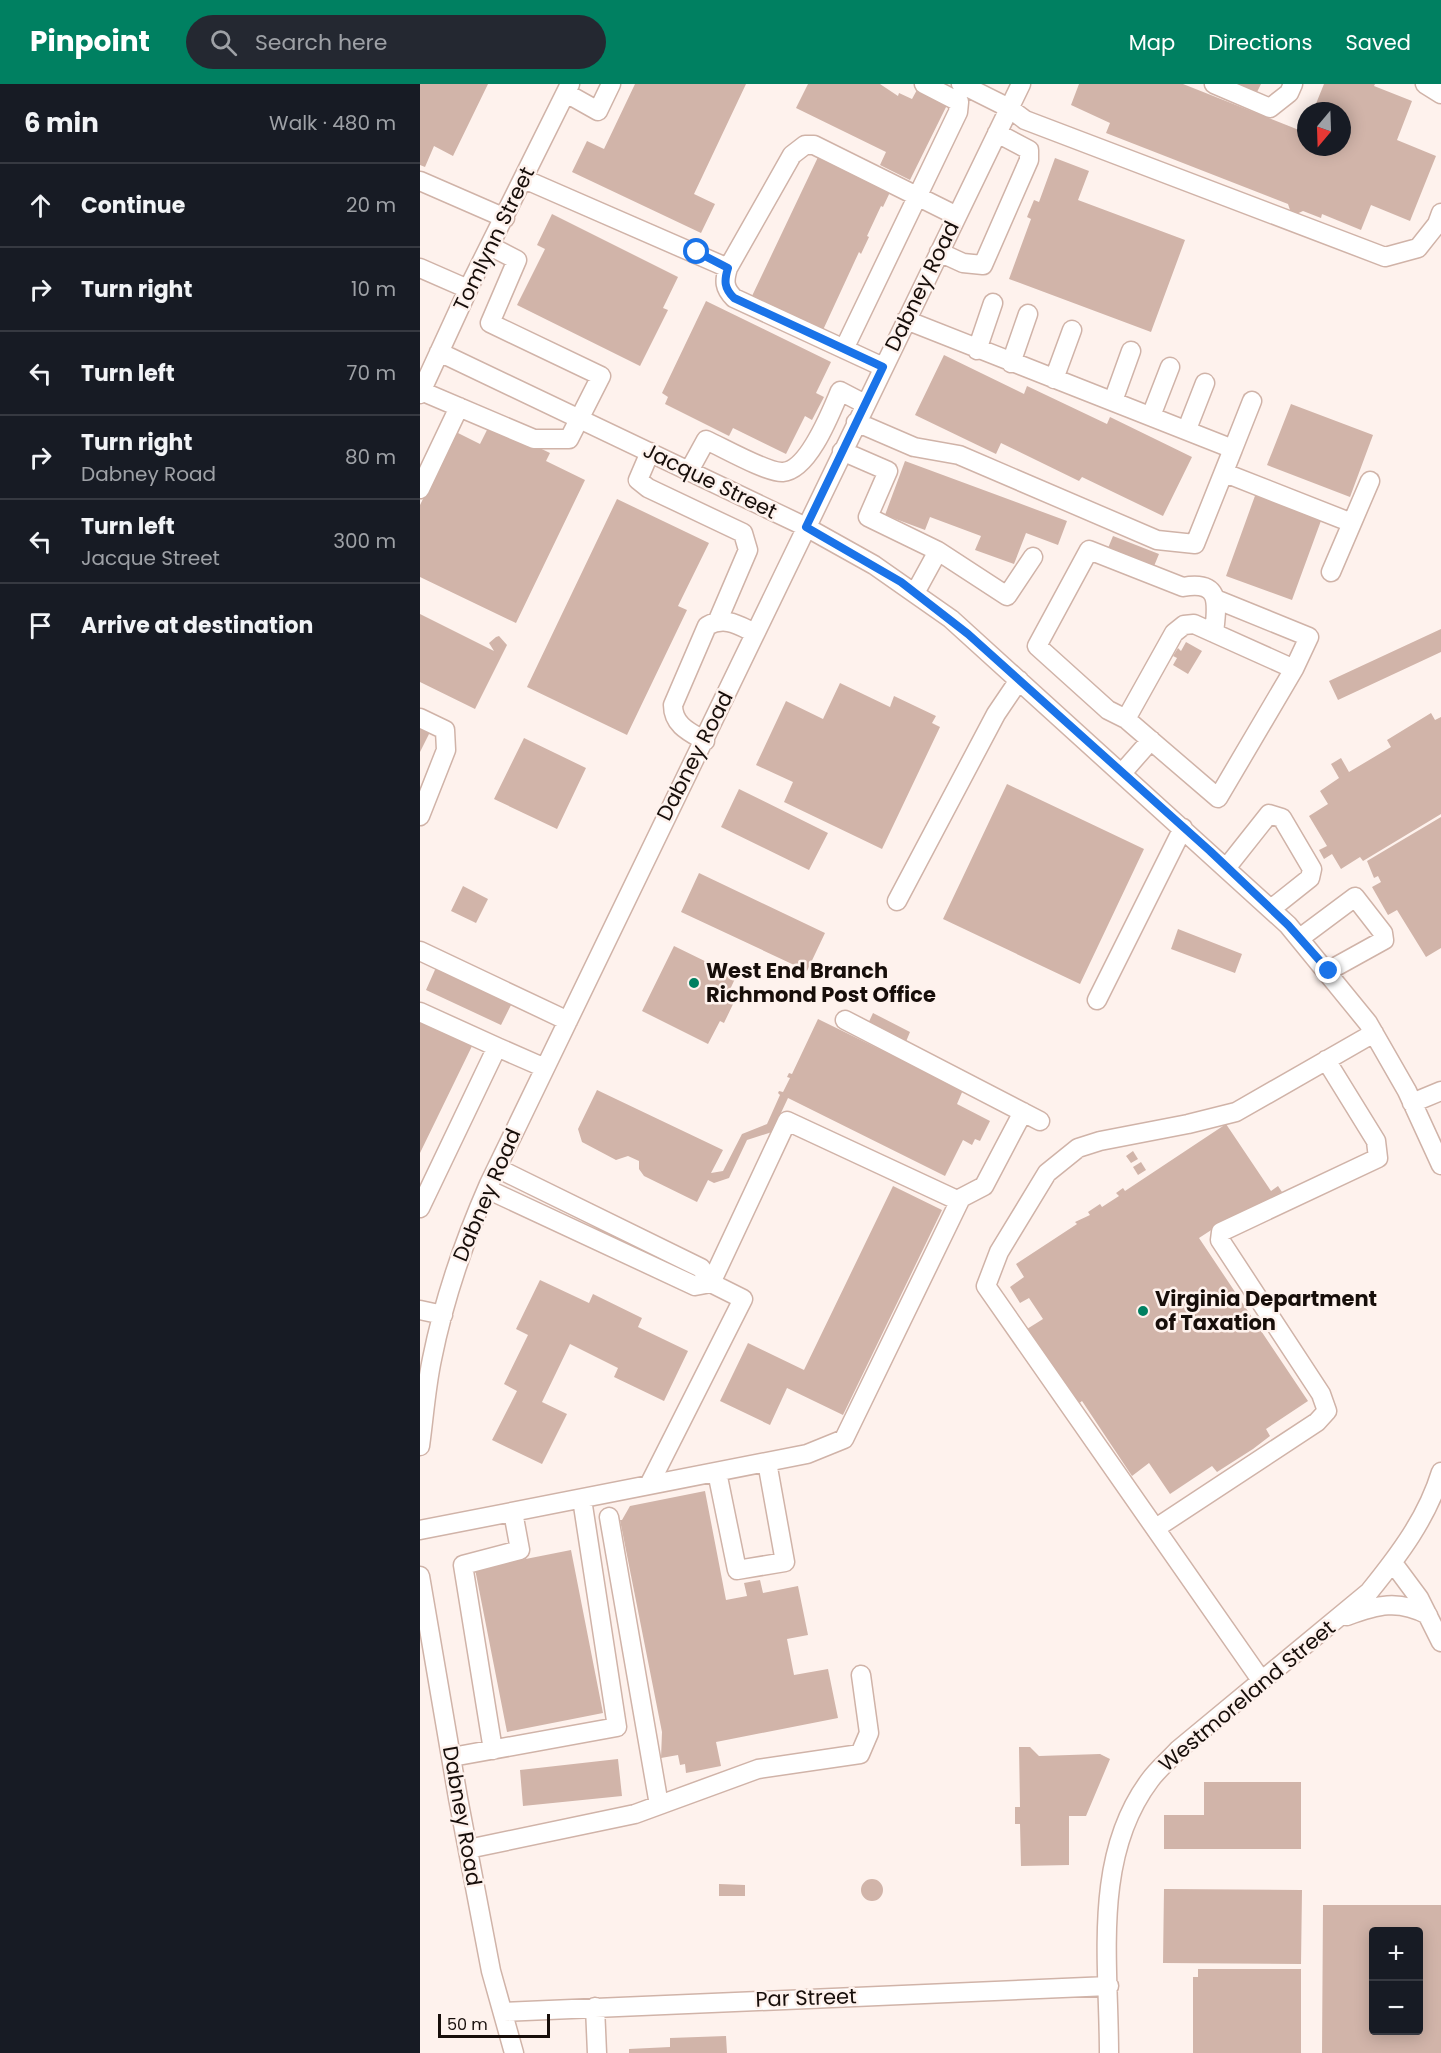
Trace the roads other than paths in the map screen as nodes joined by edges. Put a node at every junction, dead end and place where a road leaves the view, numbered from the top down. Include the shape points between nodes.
1 (611, 84) edge
2 (924, 84) edge
3 (961, 84) edge
4 (1021, 84) edge
5 (1214, 84) edge
6 (1293, 84) edge
7 (1425, 84) edge
8 (568, 89) edge
9 (1441, 94) edge
10 (1009, 108) junction
11 (997, 134) junction
12 (524, 179) junction
13 (420, 181) edge
14 (918, 195) junction
15 (1441, 213) edge
16 (957, 216) junction
17 (505, 218) junction
18 (490, 246) junction
19 (939, 252) junction
20 (420, 268) edge
21 (728, 268) junction
22 (468, 289) junction
23 (993, 303) dead end
24 (1028, 314) dead end
25 (906, 320) junction
26 (1072, 330) dead end
27 (844, 349) junction
28 (977, 350) junction
29 (1131, 351) dead end
30 (440, 352) junction
31 (1011, 363) junction
32 (883, 367) junction
33 (1170, 368) dead end
34 (1054, 379) junction
35 (1205, 383) dead end
36 (421, 393) edge
37 (1113, 401) junction
38 (1252, 401) dead end
39 (865, 404) junction
40 (459, 407) junction
41 (1151, 416) junction
42 (579, 419) junction
43 (856, 422) junction
44 (1187, 429) junction
45 (1233, 450) junction
46 (842, 451) junction
47 (650, 452) junction
48 (689, 471) junction
49 (1225, 473) junction
50 (1370, 482) dead end
51 (420, 489) edge
52 (1352, 523) junction
53 (806, 527) junction
54 (938, 551) junction
55 (1033, 557) dead end
56 (1331, 572) dead end
57 (915, 593) junction
58 (1218, 600) junction
59 (718, 620) junction
60 (755, 633) junction
61 (1214, 633) junction
62 (1293, 669) junction
63 (1019, 680) junction
64 (420, 718) edge
65 (1126, 719) junction
66 (1151, 740) junction
67 (705, 741) junction
68 (1122, 773) junction
69 (420, 816) edge
70 (1183, 828) junction
71 (1227, 867) junction
72 (897, 901) dead end
73 (1271, 909) junction
74 (1300, 938) junction
75 (420, 951) edge
76 (1329, 971) junction
77 (1097, 1000) dead end
78 (420, 1012) edge
79 (846, 1020) dead end
80 (568, 1021) junction
81 (1374, 1033) junction
82 (497, 1047) junction
83 (1326, 1060) junction
84 (545, 1068) junction
85 (1441, 1091) edge
86 (1413, 1103) junction
87 (1023, 1112) junction
88 (1040, 1120) dead end
89 (1436, 1139) edge
90 (1441, 1165) edge
91 (497, 1168) junction
92 (487, 1189) junction
93 (959, 1201) junction
94 (420, 1208) edge
95 (711, 1283) junction
96 (420, 1310) edge
97 (442, 1315) junction
98 (420, 1446) edge
99 (766, 1462) junction
100 (717, 1472) junction
101 (1441, 1473) edge
102 (649, 1485) junction
103 (582, 1498) junction
104 (513, 1512) junction
105 (609, 1517) dead end
106 (1156, 1528) junction
107 (420, 1530) edge
108 (1393, 1563) junction
109 (420, 1576) edge
110 (1428, 1615) junction
111 (1337, 1620) junction
112 (1441, 1642) edge
113 (861, 1675) dead end
114 (1261, 1680) junction
115 (493, 1750) junction
116 (452, 1757) junction
117 (659, 1805) junction
118 (468, 1849) junction
119 (1109, 1986) junction
120 (596, 2007) junction
121 (504, 2012) junction
122 (591, 2052) edge
123 (514, 2053) edge
124 (1109, 2053) edge

1 - 8 street via 598,111
2 - 14 street via 959,102 958,112
3 - 10 street
4 - 10 street, Dabney Road
5 - 6 street via 1270,108 1289,93
7 - 9 street
8 - 12 street, Tomlynn Street
10 - 11 street, Dabney Road
10 - 15 street via 1025,120 1385,257 1418,248
11 - 16 street, Dabney Road
11 - 19 street via 1029,150 1029,160 983,264 963,263
12 - 17 street, Tomlynn Street
12 - 21 street
13 - 17 street
14 - 16 street
14 - 21 street via 814,145 805,145 792,154
14 - 27 street
16 - 19 street, Dabney Road
17 - 18 street, Tomlynn Street
18 - 22 street, Tomlynn Street
18 - 42 street via 517,260 490,323 601,376
19 - 25 street, Dabney Road
20 - 22 street
21 - 27 street via 726,290 734,298
22 - 30 street, Tomlynn Street
23 - 28 street
24 - 31 street
25 - 28 street
25 - 32 street, Dabney Road
26 - 34 street
27 - 32 street
28 - 31 street
29 - 37 street
30 - 36 street, Tomlynn Street
30 - 42 street, Jacque Street
31 - 34 street
32 - 39 street, Dabney Road
33 - 41 street
34 - 37 street
35 - 44 street
36 - 40 street
37 - 41 street
38 - 45 street
39 - 43 street, Dabney Road
39 - 48 street via 840,391 808,454 794,468 782,472 759,465 706,440
40 - 42 street via 534,439 569,439
40 - 51 street
41 - 44 street
42 - 47 street, Jacque Street
43 - 46 street, Dabney Road
43 - 49 street via 914,447 959,455 1157,540 1195,544
44 - 45 street
45 - 49 street
46 - 53 street, Dabney Road
46 - 54 street via 888,471 868,517
47 - 48 street, Jacque Street
47 - 59 street via 638,480 743,533 748,550
48 - 53 street, Jacque Street
49 - 52 street
50 - 52 street
52 - 56 street
53 - 57 street, Jacque Street
53 - 60 street, Dabney Road
54 - 55 street via 1008,596
54 - 57 street
57 - 63 street, Jacque Street via 951,619
58 - 61 street
58 - 62 street via 1309,637
58 - 65 street via 1214,593 1195,585 1183,587 1089,550 1037,646 1100,703
59 - 60 street
59 - 67 street via 707,626 674,705 673,715 681,727
60 - 67 street, Dabney Road
61 - 62 street
61 - 65 street via 1194,624 1184,625 1174,633
62 - 66 street via 1218,798
63 - 68 street, Jacque Street
63 - 72 street via 996,714
64 - 69 street via 445,730 446,750
65 - 66 street
66 - 68 street
67 - 80 street, Dabney Road via 659,828
68 - 70 street, Jacque Street
70 - 71 street, Jacque Street
70 - 77 street
71 - 73 street, Jacque Street
71 - 73 street via 1269,814 1282,818 1312,869 1310,878
73 - 74 street, Jacque Street
74 - 76 street, Jacque Street
74 - 76 street via 1355,897 1383,933 1384,940
75 - 80 street
76 - 81 street, Jacque Street
78 - 82 street
79 - 87 street
80 - 84 street, Dabney Road
81 - 83 street
81 - 86 street, Jacque Street
82 - 84 street
82 - 94 street
83 - 106 street via 1376,1141 1378,1158 1221,1232 1220,1240 1320,1394 1327,1412
83 - 106 street via 1236,1112 1078,1148 1047,1173 999,1252 986,1286
84 - 91 street, Dabney Road
85 - 86 street
86 - 89 street, Jacque Street
87 - 88 street
87 - 93 street via 984,1186
89 - 90 street, Jacque Street
91 - 92 street, Dabney Road
91 - 95 street via 702,1268
92 - 95 street via 695,1286
92 - 97 street, Dabney Road
93 - 95 street via 787,1121
93 - 99 street via 844,1439 826,1448
95 - 102 street via 743,1299
96 - 97 street
97 - 98 street, Dabney Road
99 - 100 street
99 - 100 street via 785,1562 737,1570
100 - 102 street
101 - 108 street, Westmoreland Street via 1420,1522
102 - 103 street
103 - 104 street
103 - 115 street via 617,1727
104 - 107 street
104 - 115 street via 520,1550 463,1565
105 - 117 street
106 - 114 street
108 - 110 street
108 - 111 street, Westmoreland Street via 1369,1592
109 - 116 street, Dabney Road
110 - 111 street via 1411,1607 1382,1604
110 - 112 street
111 - 114 street, Westmoreland Street
113 - 117 street via 869,1733 860,1754 758,1769
114 - 119 street, Westmoreland Street via 1178,1750 1150,1779 1135,1803 1112,1863
115 - 116 street
116 - 118 street, Dabney Road
117 - 118 street via 635,1814
118 - 121 street, Dabney Road via 491,1971
119 - 120 street, Par Street
119 - 124 street, Westmoreland Street
120 - 121 street, Par Street
120 - 122 street
121 - 123 street, Dabney Road

